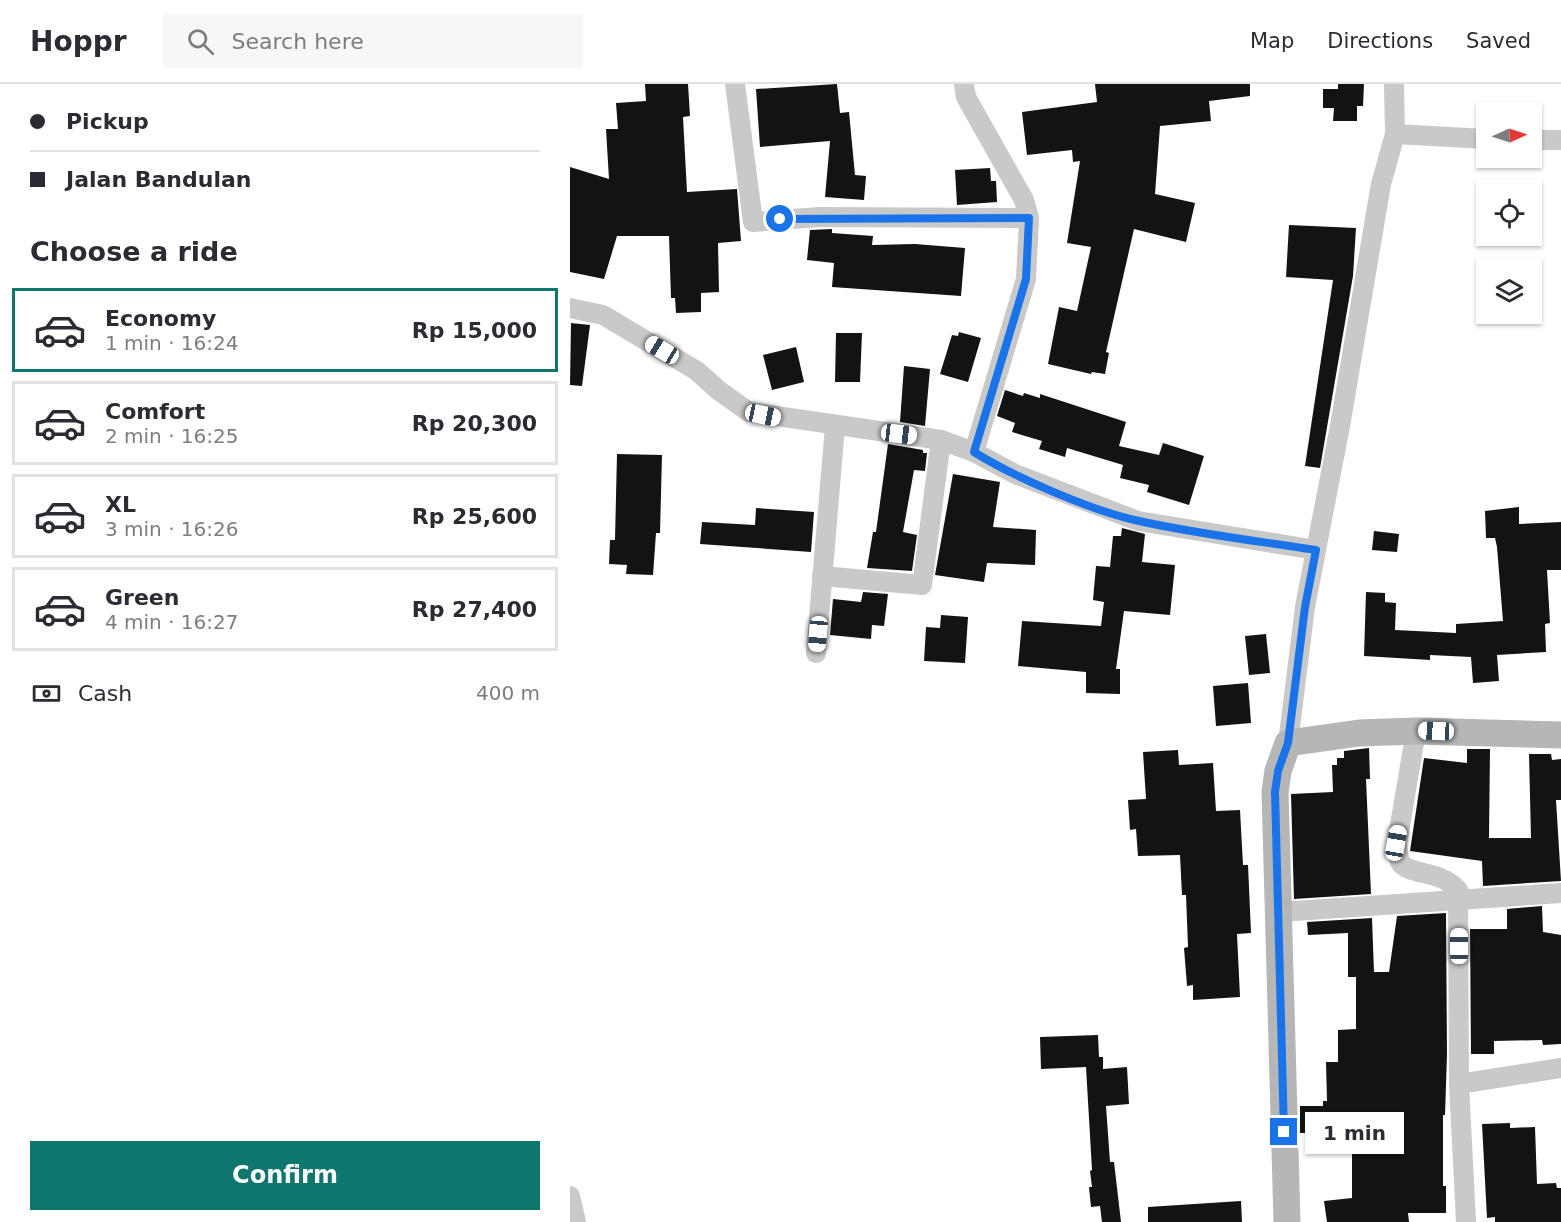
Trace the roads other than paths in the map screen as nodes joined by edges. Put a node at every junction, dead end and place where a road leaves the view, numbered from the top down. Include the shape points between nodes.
1 (735, 84) edge
2 (964, 84) edge
3 (1394, 84) edge
4 (1395, 134) junction
5 (1476, 139) edge
6 (1542, 140) edge
7 (1561, 140) edge
8 (1029, 218) junction
9 (570, 308) edge
10 (835, 426) junction
11 (941, 440) junction
12 (974, 452) junction
13 (1316, 550) junction
14 (822, 576) junction
15 (816, 653) dead end
16 (1416, 731) junction
17 (1561, 735) edge
18 (1288, 743) junction
19 (1561, 893) edge
20 (1458, 900) junction
21 (1279, 912) junction
22 (1561, 1068) edge
23 (1459, 1084) junction
24 (570, 1196) edge
25 (576, 1222) edge
26 (1287, 1222) edge
27 (1466, 1222) edge

1 - 8 street via 753,222 819,217
2 - 8 street via 966,97 1024,200
3 - 4 street
4 - 5 street
4 - 13 street via 1381,184
6 - 7 street
8 - 12 street via 1026,279
9 - 10 street via 603,315 697,370 749,412
10 - 11 street
10 - 14 street
11 - 12 street
11 - 14 street via 922,585
12 - 13 street via 1026,479 1137,521
13 - 18 street
14 - 15 street
16 - 17 street
16 - 18 street via 1359,733
16 - 20 street via 1396,843 1400,862 1407,870 1451,882 1458,890
18 - 21 street via 1275,792
19 - 20 street
20 - 21 street
20 - 23 street
21 - 26 street
22 - 23 street
23 - 27 street
24 - 25 street

